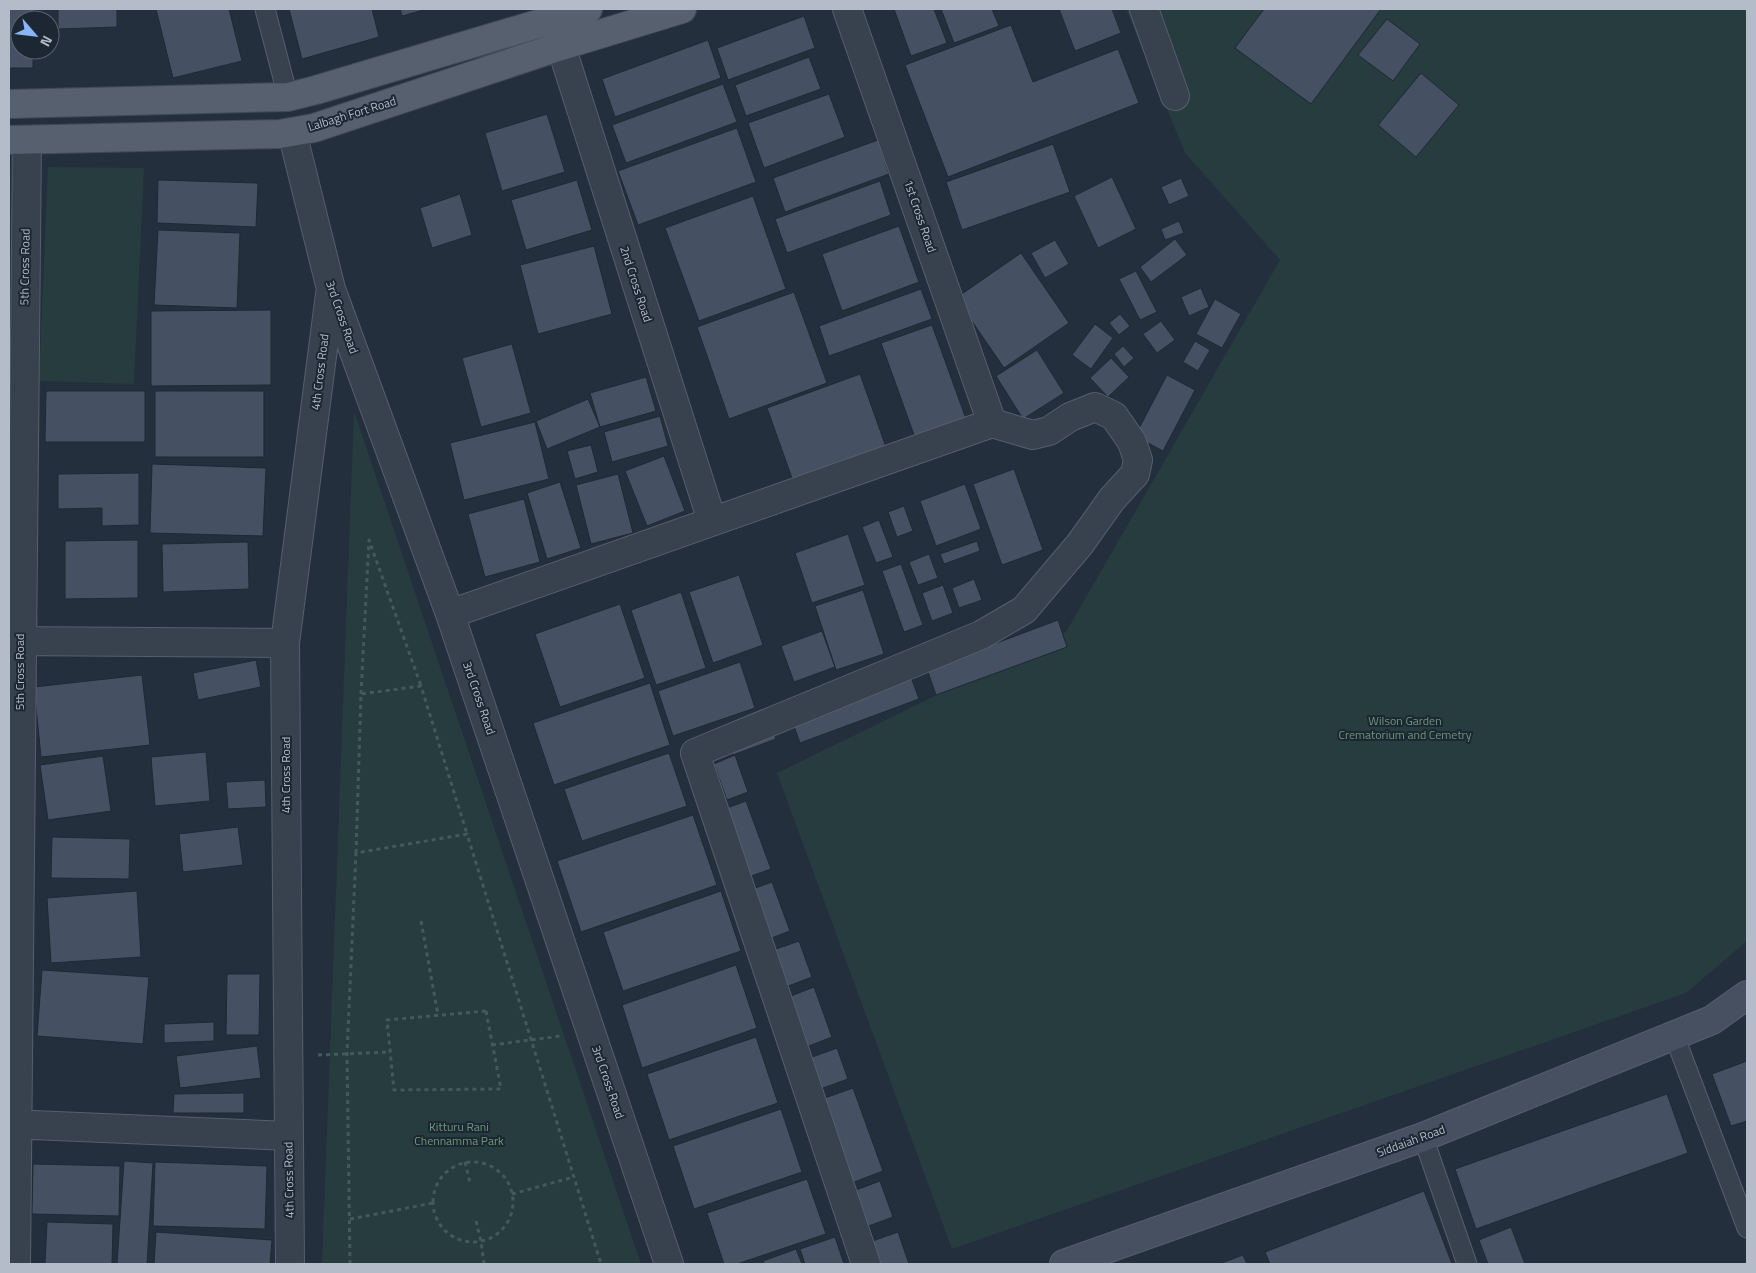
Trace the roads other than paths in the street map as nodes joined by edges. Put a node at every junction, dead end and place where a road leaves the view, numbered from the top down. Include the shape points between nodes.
1 (265, 9) edge
2 (588, 9) edge
3 (682, 9) edge
4 (847, 9) edge
5 (1144, 9) edge
6 (561, 46) junction
7 (1175, 96) dead end
8 (288, 97) junction
9 (9, 104) edge
10 (292, 132) junction
11 (18, 140) edge
12 (331, 289) junction
13 (992, 423) junction
14 (712, 522) junction
15 (450, 614) junction
16 (15, 642) edge
17 (285, 643) junction
18 (1747, 995) edge
19 (1674, 1035) junction
20 (13, 1124) edge
21 (289, 1136) junction
22 (1423, 1138) junction
23 (1747, 1228) edge
24 (16, 1264) edge
25 (290, 1264) edge
26 (669, 1264) edge
27 (866, 1264) edge
28 (1064, 1264) edge
29 (1467, 1264) edge

1 - 8 lane
2 - 8 main road
3 - 6 main road, Lalbagh Fort Road
4 - 13 street, 1st Cross Road
5 - 7 street
6 - 10 main road, Lalbagh Fort Road via 314,128
6 - 14 street, 2nd Cross Road
8 - 9 main road
10 - 11 main road, Lalbagh Fort Road
10 - 12 street, 3rd Cross Road
11 - 16 street, 5th Cross Road
12 - 15 street, 3rd Cross Road
12 - 17 street, 4th Cross Road
13 - 14 street
13 - 27 street via 1034,435 1049,431 1070,417 1095,407 1114,416 1132,442 1138,460 1135,474 1024,610 980,635 695,753
14 - 15 street
15 - 26 street, 3rd Cross Road
16 - 17 street
16 - 20 street, 5th Cross Road
17 - 21 street, 4th Cross Road
18 - 19 main road, Siddaiah Road via 1712,1020
19 - 22 main road, Siddaiah Road
19 - 23 lane
20 - 21 street
20 - 24 street, 5th Cross Road
21 - 25 street, 4th Cross Road
22 - 28 main road, Siddaiah Road
22 - 29 lane

